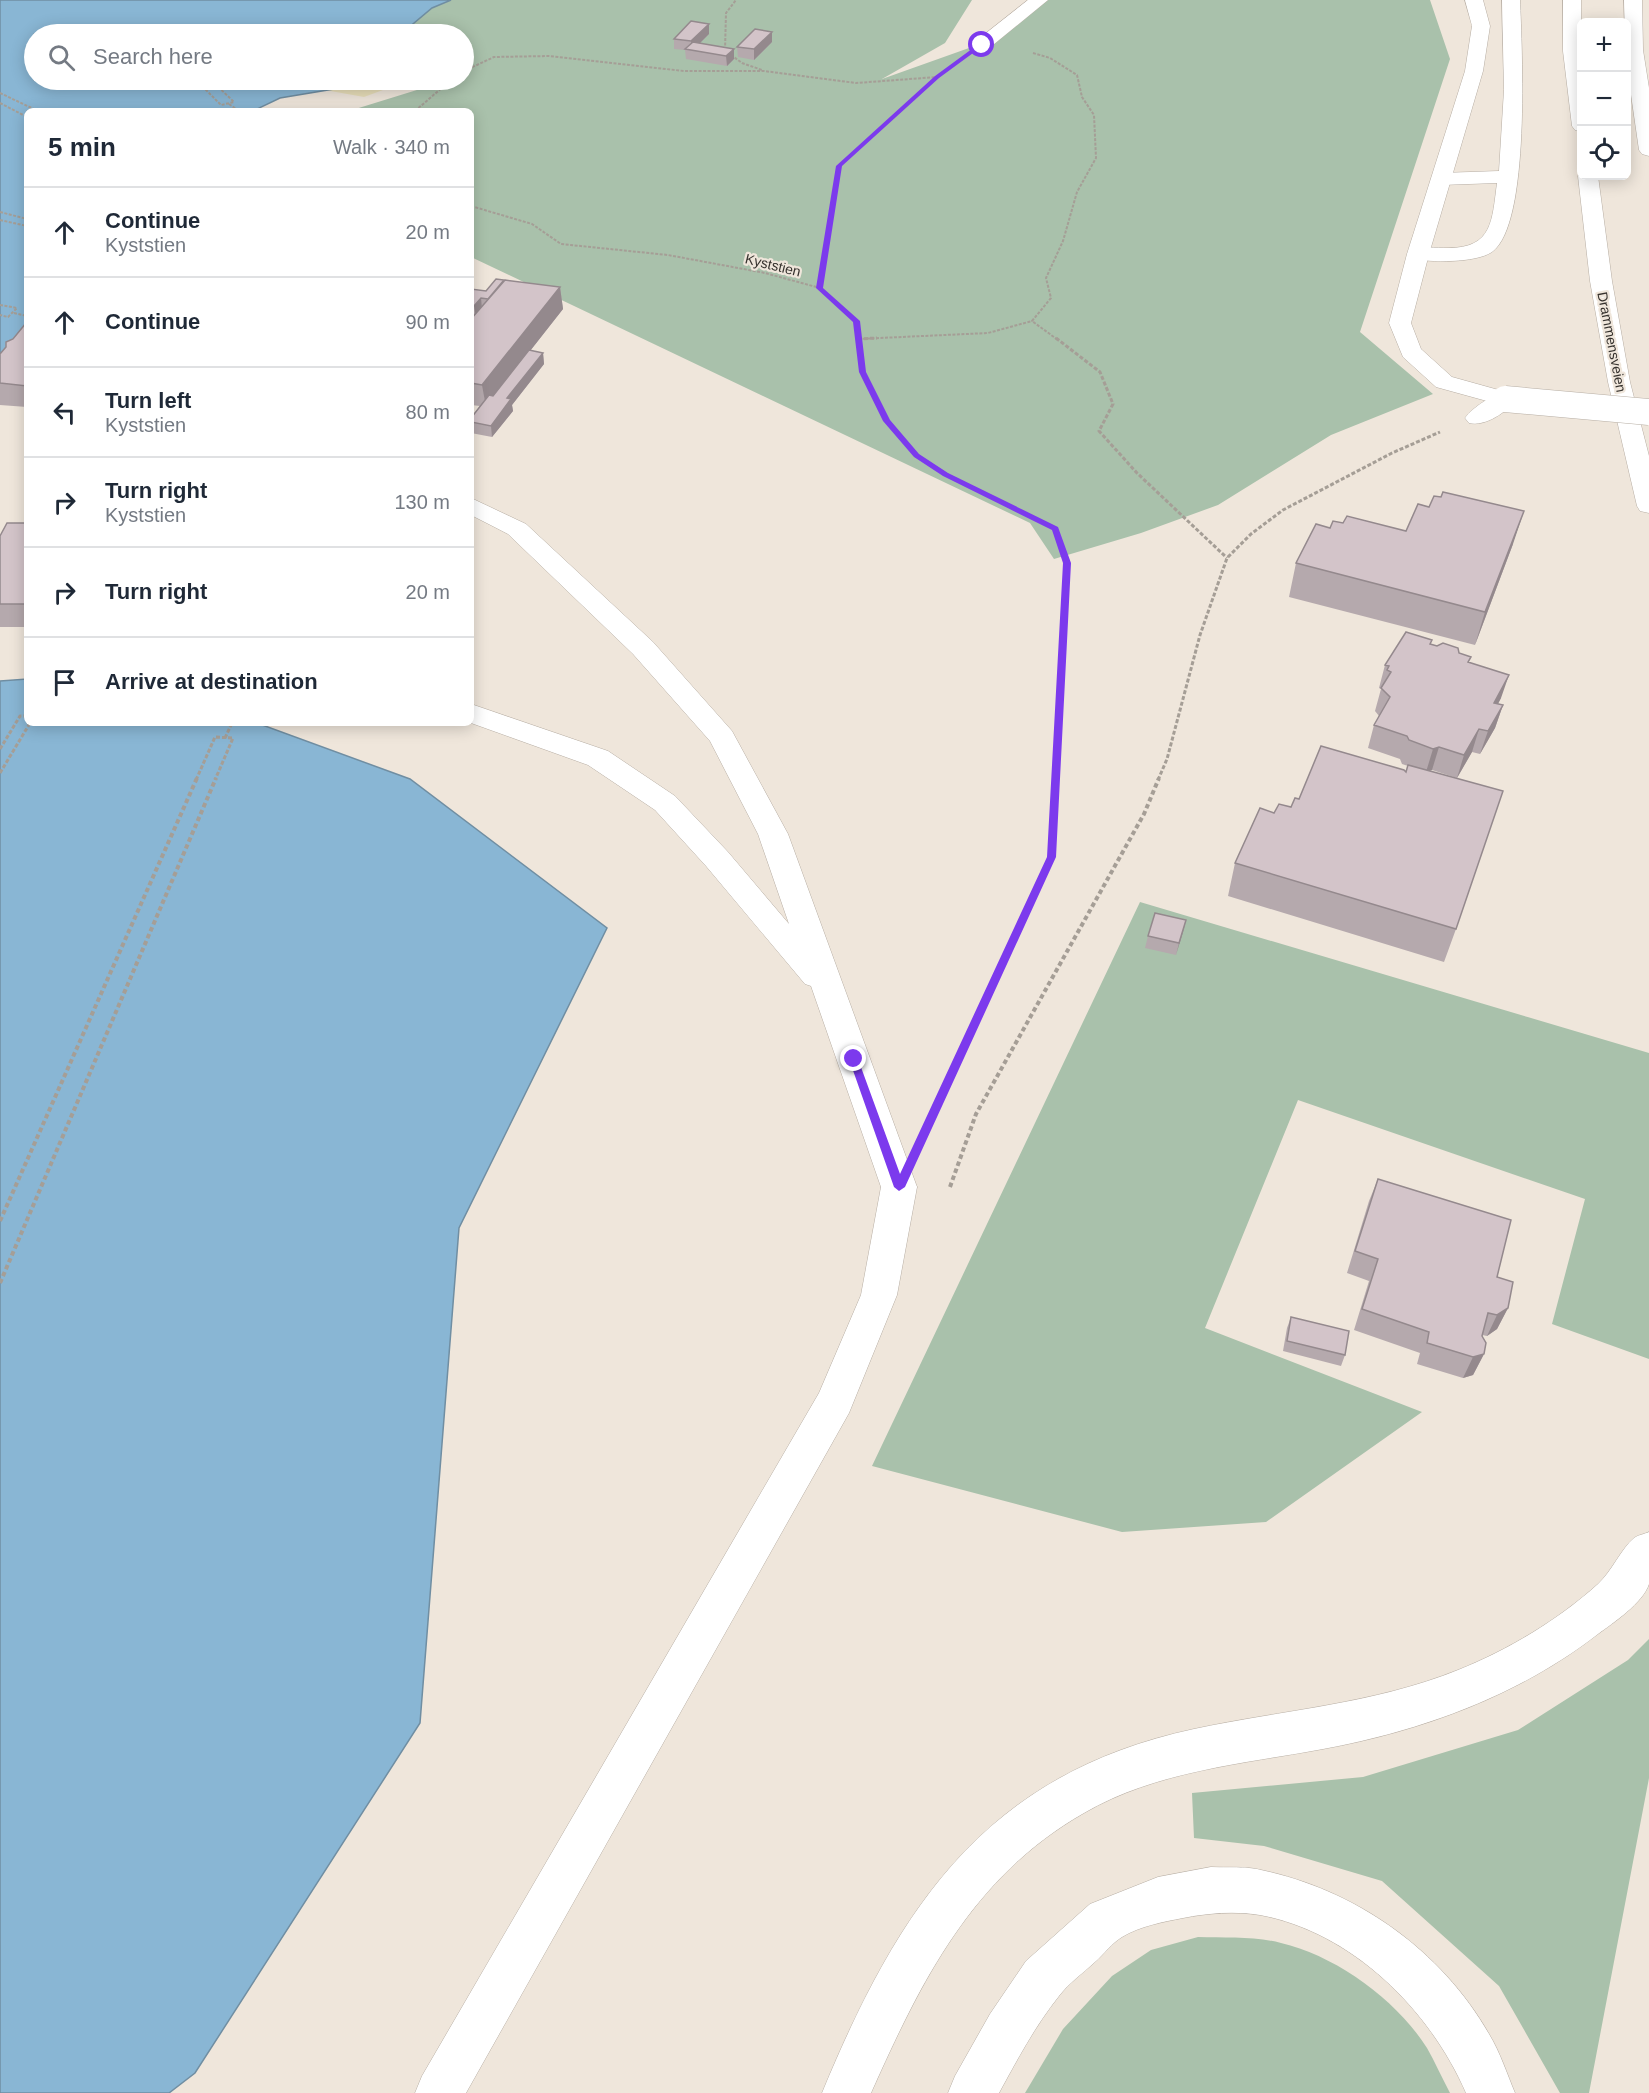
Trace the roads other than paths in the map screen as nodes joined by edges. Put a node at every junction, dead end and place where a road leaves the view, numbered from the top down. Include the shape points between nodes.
1 (1039, 0) edge
2 (1474, 0) edge
3 (1511, 0) edge
4 (1572, 0) edge
5 (1633, 0) edge
6 (982, 45) road end
7 (1577, 93) edge
8 (1649, 150) edge
9 (1508, 177) junction
10 (1442, 179) junction
11 (1588, 180) edge
12 (1418, 254) junction
13 (1505, 399) junction
14 (1649, 412) edge
15 (1477, 418) road end
16 (1649, 506) edge
17 (474, 507) edge
18 (474, 714) edge
19 (829, 992) junction
20 (1649, 1551) edge
21 (439, 2093) edge
22 (846, 2093) edge
23 (972, 2093) edge
24 (1491, 2093) edge

1 - 6 main road
2 - 10 main road via 1480,26 1474,71
3 - 9 main road via 1515,52
4 - 7 main road
5 - 8 main road via 1634,50
9 - 10 main road
9 - 12 main road via 1498,232 1487,247 1465,253
10 - 12 main road
11 - 16 main road, Drammensveien via 1600,281
12 - 13 main road via 1401,323 1411,352 1444,382
13 - 14 main road, bridge
13 - 15 main road
17 - 19 main road via 517,529 643,648 722,737 773,834
18 - 19 main road via 598,758 665,803
19 - 21 main road via 899,1187 879,1294 835,1401
20 - 22 main road via 1616,1593 1562,1638 1488,1678 1416,1707 1208,1747 1125,1769 1066,1799 1004,1845 964,1885 917,1949
23 - 24 main road via 1007,2031 1044,1978 1106,1920 1158,1900 1211,1890 1259,1892 1300,1903 1337,1919 1376,1944 1410,1971 1444,2008 1473,2052

